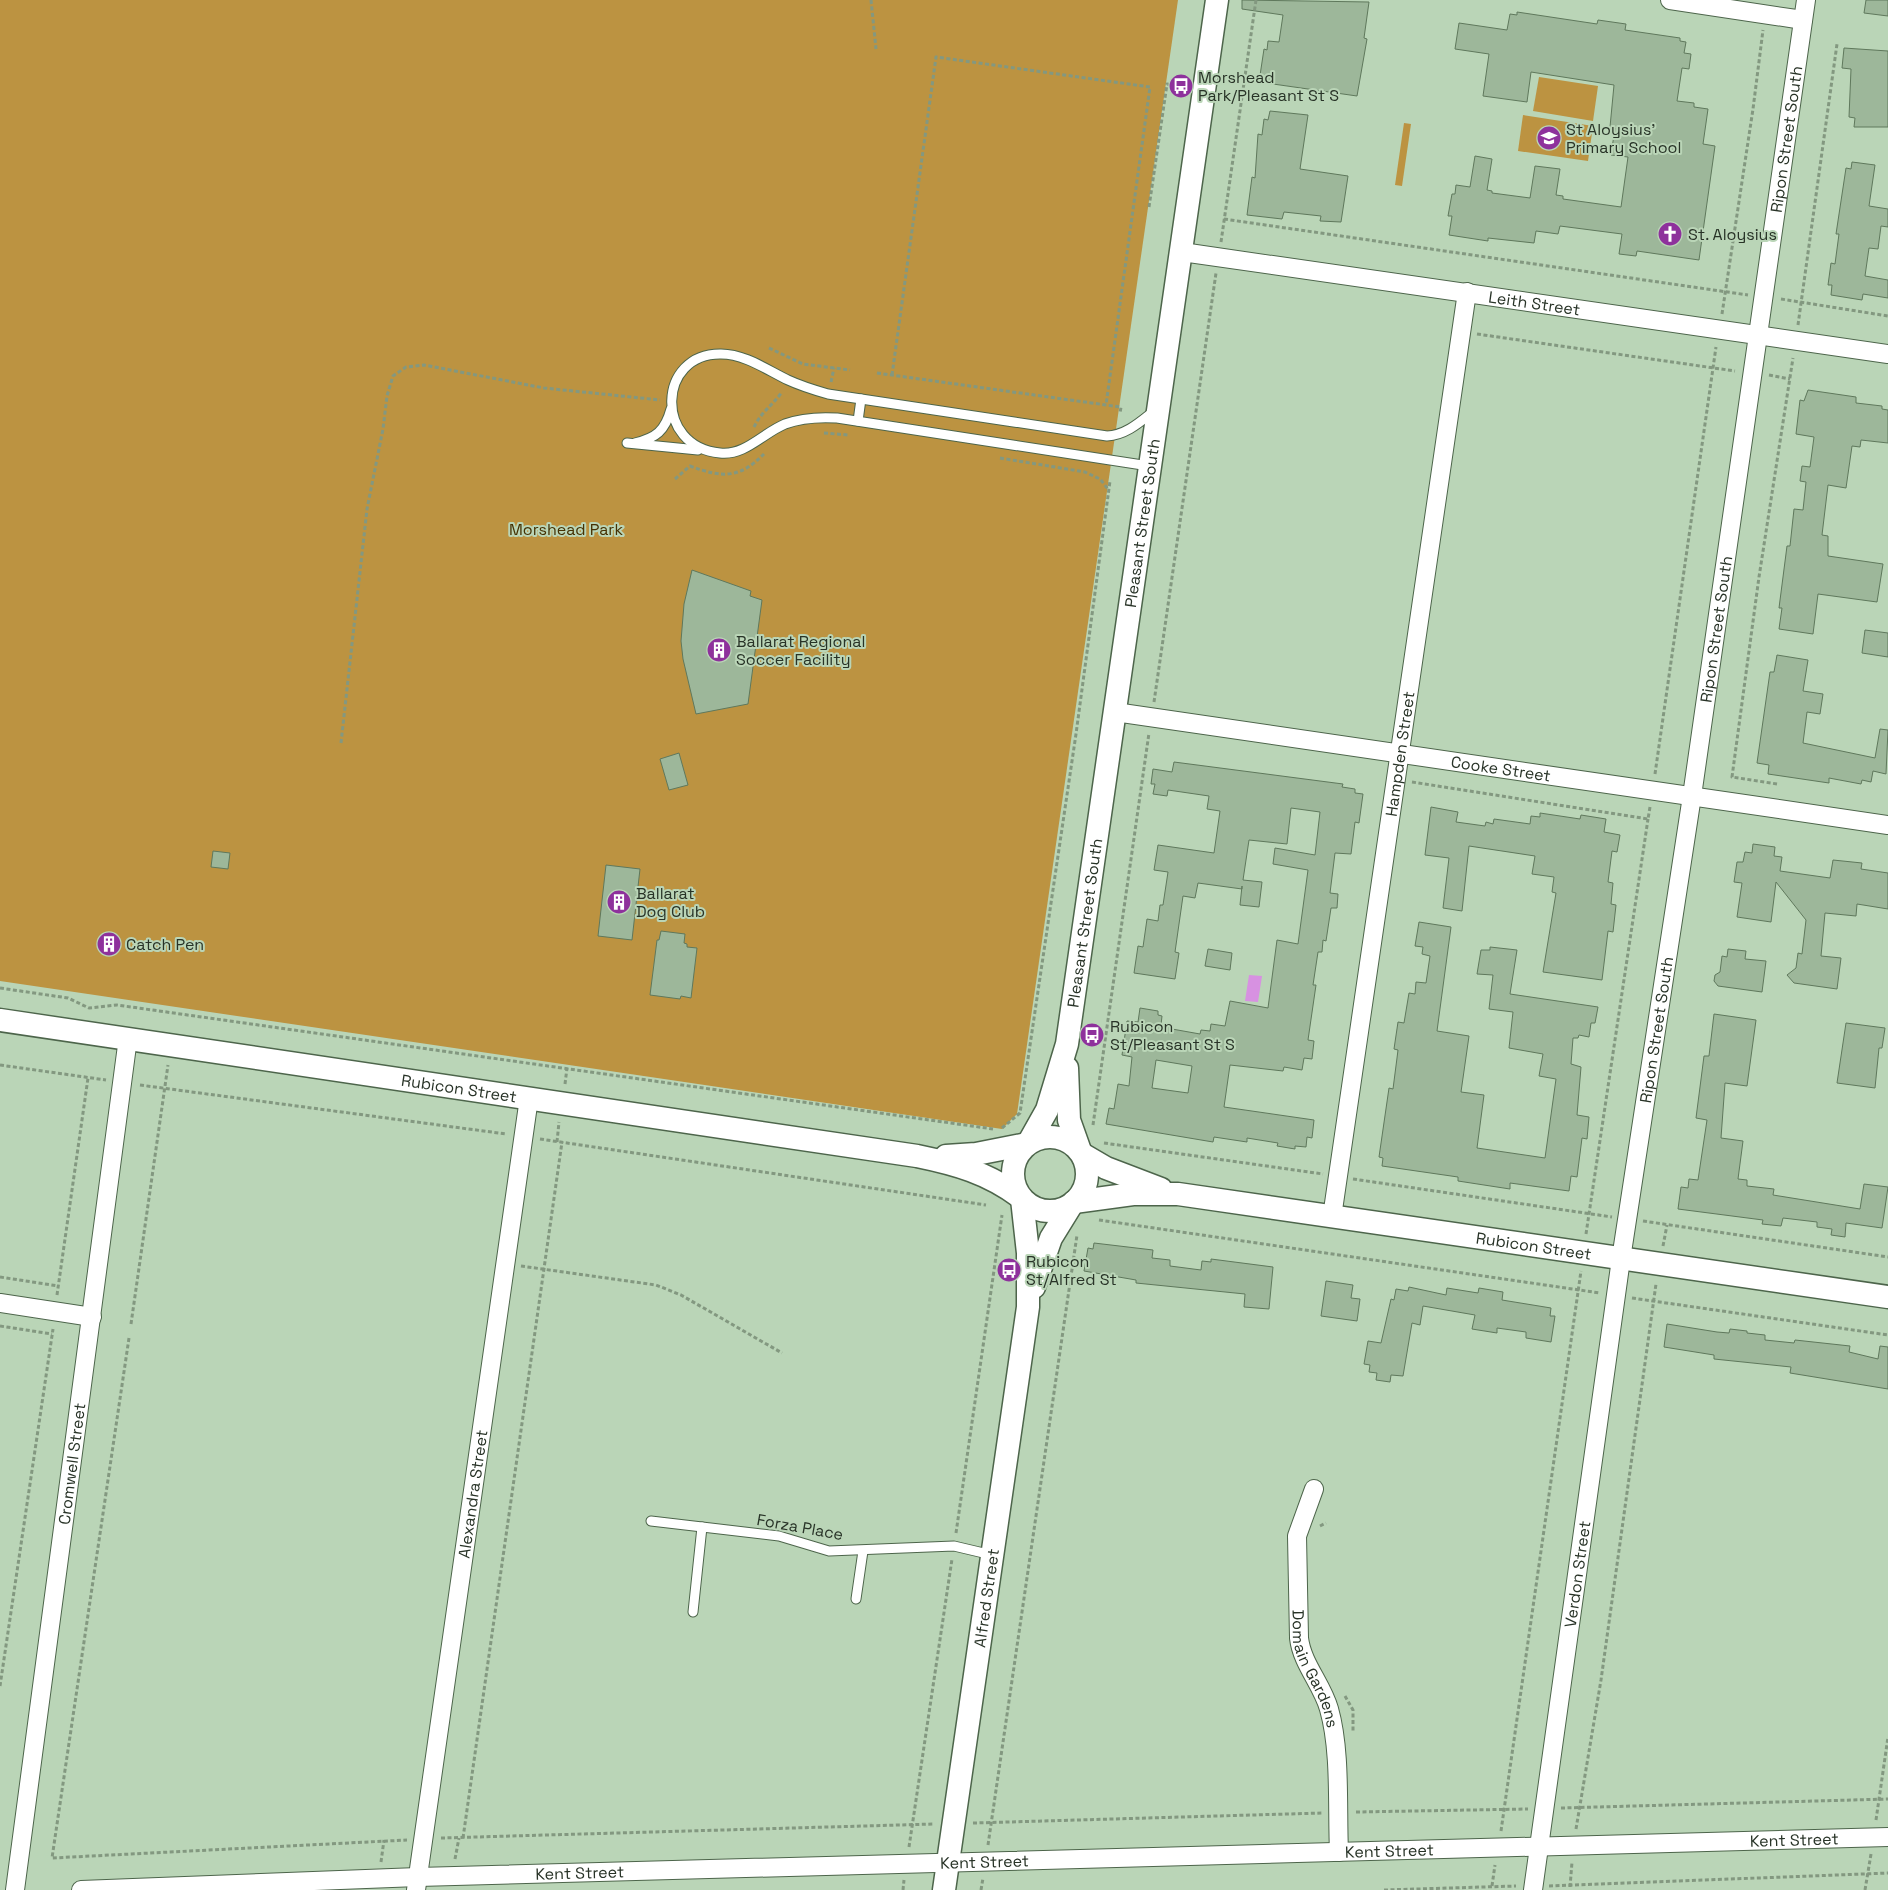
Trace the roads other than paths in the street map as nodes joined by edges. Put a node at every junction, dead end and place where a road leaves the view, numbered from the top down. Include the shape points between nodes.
1 (1217, 0) edge
2 (1670, 0) edge
3 (1806, 0) edge
4 (1803, 20) junction
5 (1182, 252) junction
6 (1467, 292) junction
7 (1758, 335) junction
8 (1888, 354) edge
9 (861, 400) junction
10 (671, 405) junction
11 (1157, 408) junction
12 (858, 421) junction
13 (708, 451) junction
14 (1149, 466) junction
15 (1115, 712) junction
16 (1400, 754) junction
17 (1692, 796) junction
18 (1888, 825) edge
19 (0, 1020) edge
20 (128, 1038) junction
21 (1067, 1044) junction
22 (529, 1098) junction
23 (1028, 1143) junction
24 (1081, 1153) junction
25 (917, 1156) junction
26 (1178, 1194) junction
27 (1021, 1198) junction
28 (1078, 1208) junction
29 (1332, 1217) junction
30 (1621, 1259) junction
31 (1888, 1297) edge
32 (0, 1302) edge
33 (1028, 1307) junction
34 (92, 1316) junction
35 (1314, 1489) dead end
36 (651, 1521) dead end
37 (702, 1527) junction
38 (863, 1551) junction
39 (992, 1555) junction
40 (856, 1599) dead end
41 (693, 1612) dead end
42 (1882, 1830) edge
43 (1539, 1848) junction
44 (1339, 1852) junction
45 (948, 1862) junction
46 (417, 1884) edge
47 (1534, 1888) edge
48 (15, 1890) edge
49 (81, 1890) edge
50 (944, 1890) edge

1 - 5 street, Pleasant Street South
2 - 4 street
3 - 4 street, Ripon Street South
4 - 7 street, Ripon Street South
5 - 6 street, Leith Street
5 - 11 street, Pleasant Street South
6 - 7 street, Leith Street
6 - 16 street, Hampden Street
7 - 8 street, Leith Street
7 - 17 street, Ripon Street South
9 - 10 lane via 828,394 788,380 738,356 722,354 695,359 682,371 674,385
9 - 11 lane via 1107,436 1116,436 1132,428
9 - 12 lane
10 - 13 lane via 675,423 683,436
10 - 13 lane via 668,422 659,435 627,443
11 - 14 street, Pleasant Street South
12 - 13 lane via 822,417 801,420 785,424 750,446 733,452
12 - 14 lane
14 - 15 street, Pleasant Street South
15 - 16 street, Cooke Street
15 - 21 street, Pleasant Street South
16 - 17 street, Cooke Street
16 - 29 street, Hampden Street
17 - 18 street, Cooke Street
17 - 30 street, Ripon Street South
19 - 20 street, Rubicon Street
20 - 22 street, Rubicon Street
20 - 34 street, Cromwell Street
21 - 23 street, Pleasant Street South via 1047,1110
21 - 24 street, Pleasant Street South via 1069,1120
22 - 25 street, Rubicon Street
22 - 46 street, Alexandra Street
23 - 24 street via 1040,1137 1056,1137 1068,1141
23 - 25 street, Rubicon Street via 976,1154
23 - 27 street via 1016,1157 1012,1169 1013,1181
24 - 26 street, Rubicon Street via 1134,1180
24 - 28 street via 1087,1168 1087,1180
25 - 27 street, Rubicon Street via 971,1169
26 - 28 street, Rubicon Street via 1133,1194
26 - 29 street, Rubicon Street
27 - 28 street via 1032,1207 1048,1211
27 - 33 street, Alfred Street via 1028,1253
28 - 33 street, Alfred Street via 1051,1238
29 - 30 street, Rubicon Street
30 - 31 street, Rubicon Street
30 - 43 street, Verdon Street
32 - 34 street
33 - 39 street, Alfred Street
34 - 48 street, Cromwell Street
35 - 44 street, Domain Gardens via 1297,1536 1299,1638 1302,1654 1326,1700 1334,1733
36 - 37 lane, Forza Place
37 - 38 lane, Forza Place via 779,1536 829,1551
37 - 41 lane
38 - 39 lane, Forza Place via 954,1546
38 - 40 lane, Forza Place
39 - 45 street, Alfred Street
42 - 43 street, Kent Street
43 - 44 street, Kent Street
43 - 47 street, Verdon Street
44 - 45 street, Kent Street
45 - 46 street, Kent Street
45 - 50 street, Alfred Street
46 - 49 street, Kent Street

